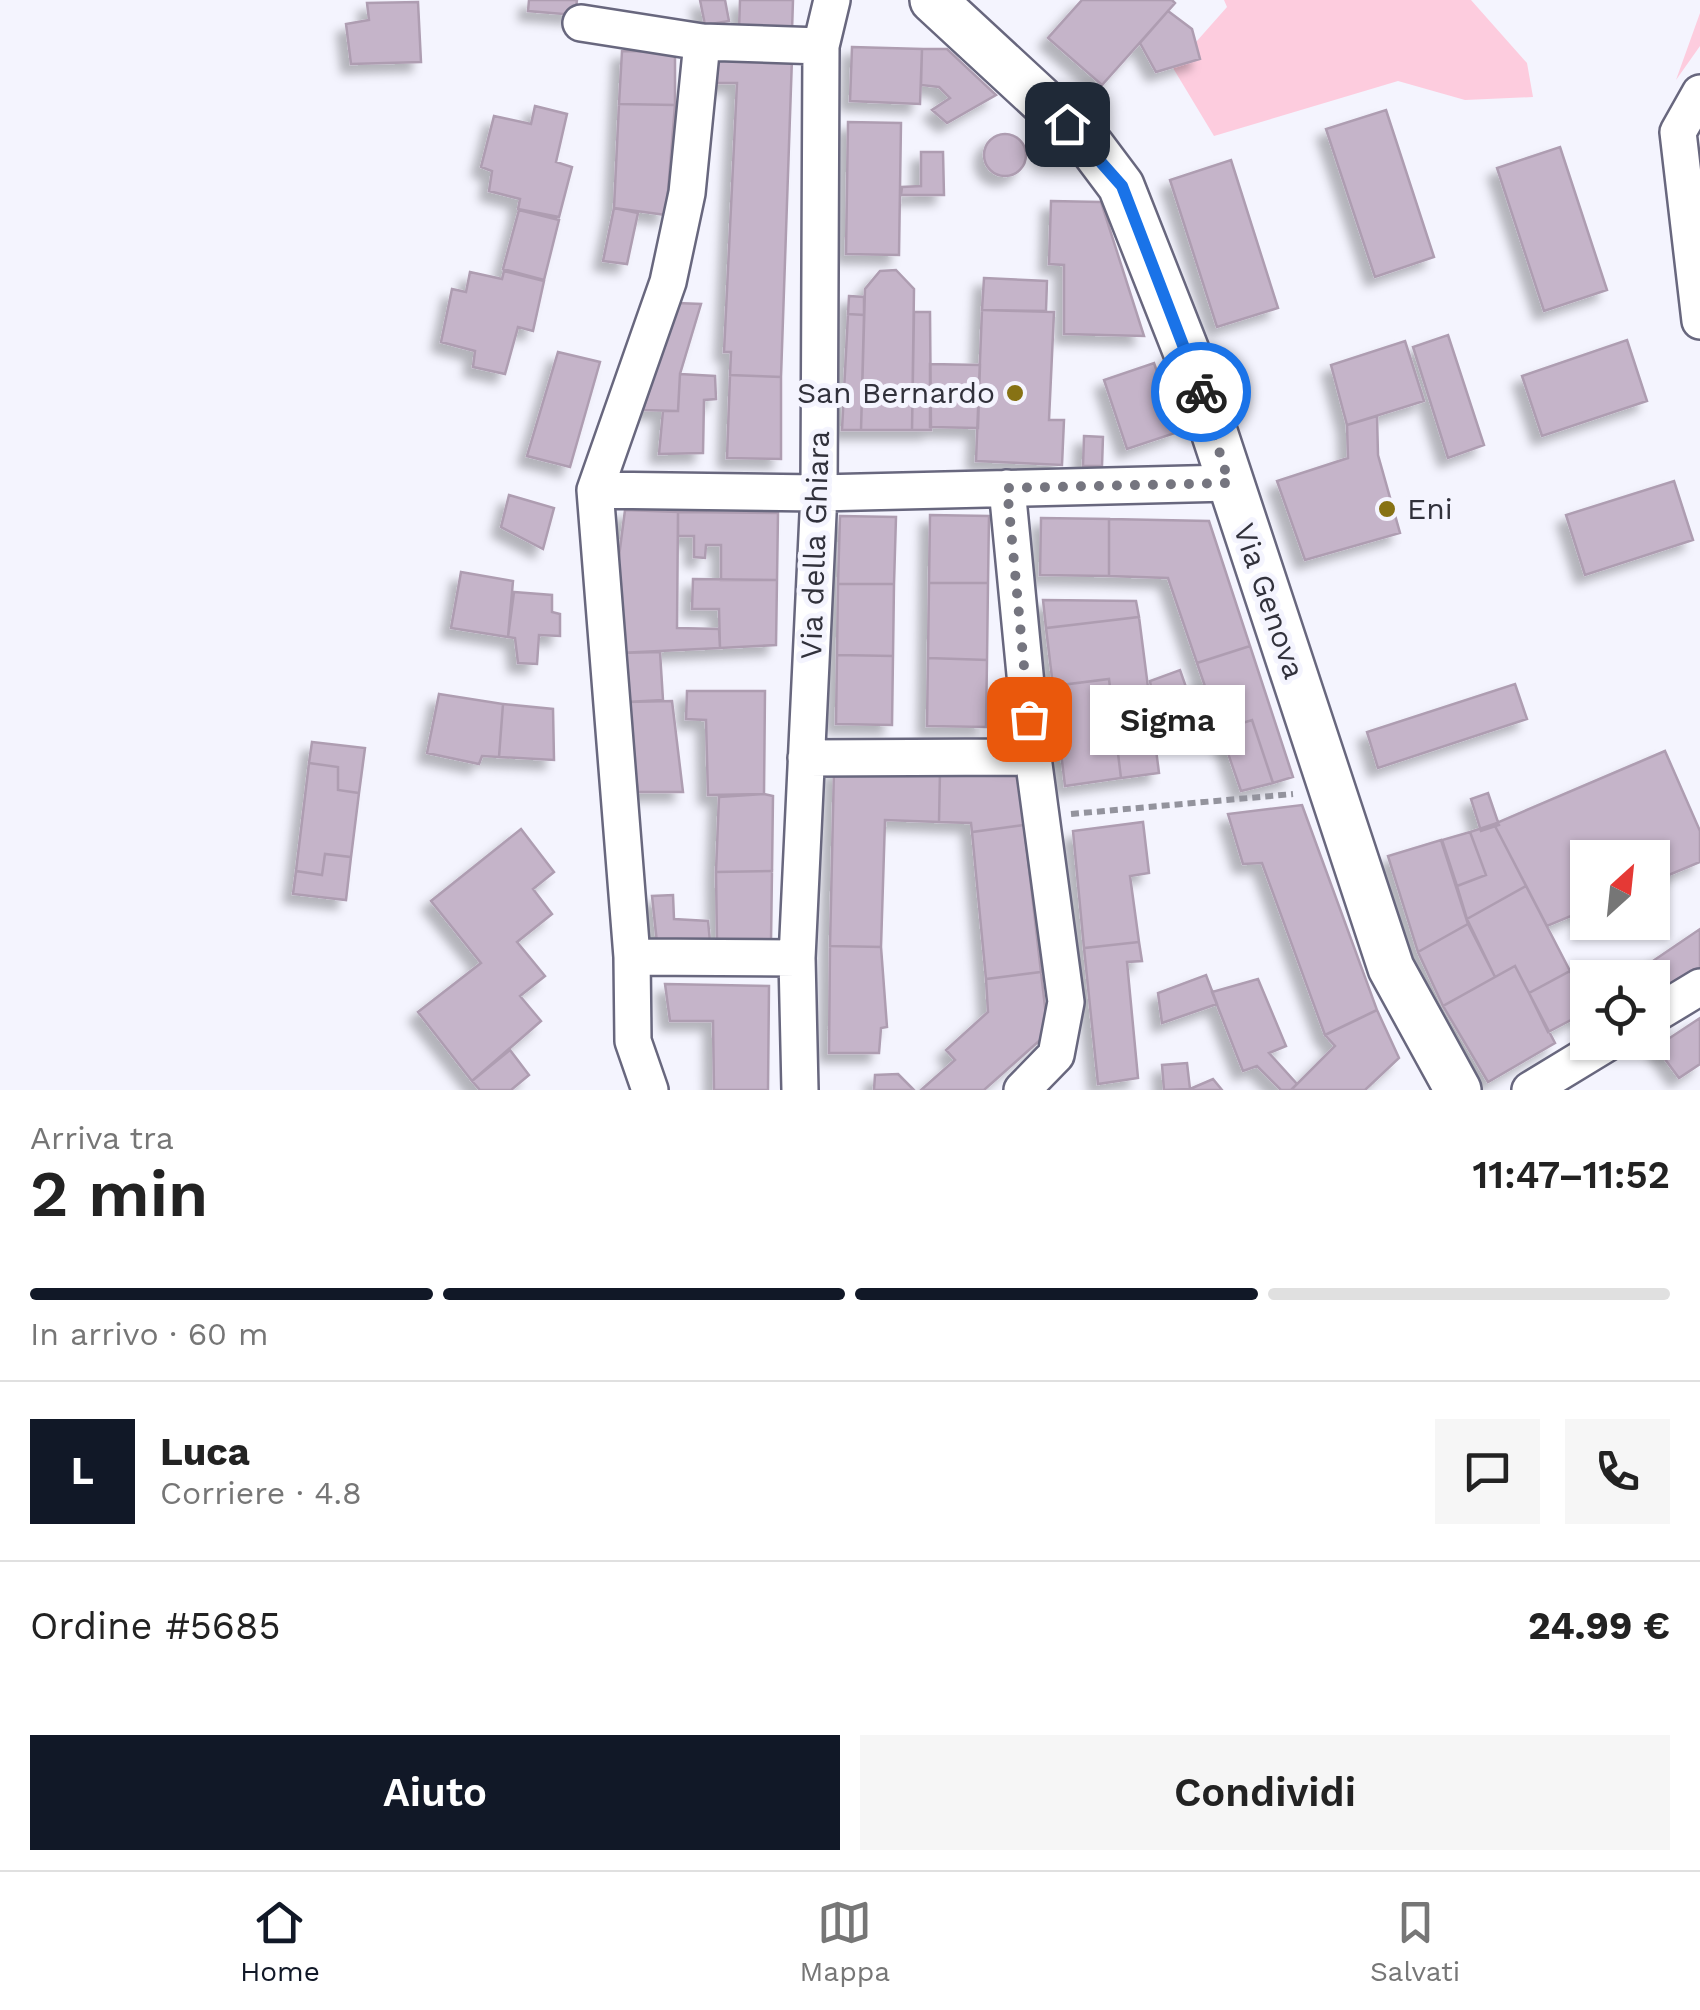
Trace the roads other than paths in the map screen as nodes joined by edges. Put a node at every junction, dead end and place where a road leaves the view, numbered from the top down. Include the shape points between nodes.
1 (832, 0) edge
2 (933, 0) edge
3 (581, 23) dead end
4 (702, 42) junction
5 (822, 46) junction
6 (1700, 93) edge
7 (1700, 322) edge
8 (1229, 483) junction
9 (1007, 488) junction
10 (596, 490) junction
11 (819, 493) junction
12 (806, 758) junction
13 (1033, 758) junction
14 (632, 957) junction
15 (797, 958) junction
16 (1700, 987) edge
17 (1670, 1005) edge
18 (1579, 1060) edge
19 (1444, 1084) edge
20 (650, 1090) edge
21 (800, 1090) edge
22 (1022, 1090) edge
23 (1530, 1090) edge

1 - 5 street, Via della Ghiara
2 - 8 main road, Via Genova via 1090,146 1122,186 1194,371
3 - 4 street
4 - 5 street
4 - 10 street via 687,193 668,282
5 - 11 street, Via della Ghiara
6 - 7 street via 1678,132
8 - 9 street
8 - 19 main road, Via Genova via 1391,968
9 - 11 street
9 - 13 street
10 - 11 street
10 - 14 street
11 - 12 street, Via della Ghiara
12 - 13 street
12 - 15 street, Via della Ghiara
13 - 22 street via 1066,1002 1056,1055
14 - 15 street
14 - 20 street via 634,1042
15 - 21 street, Via della Ghiara
16 - 17 street
18 - 23 street

